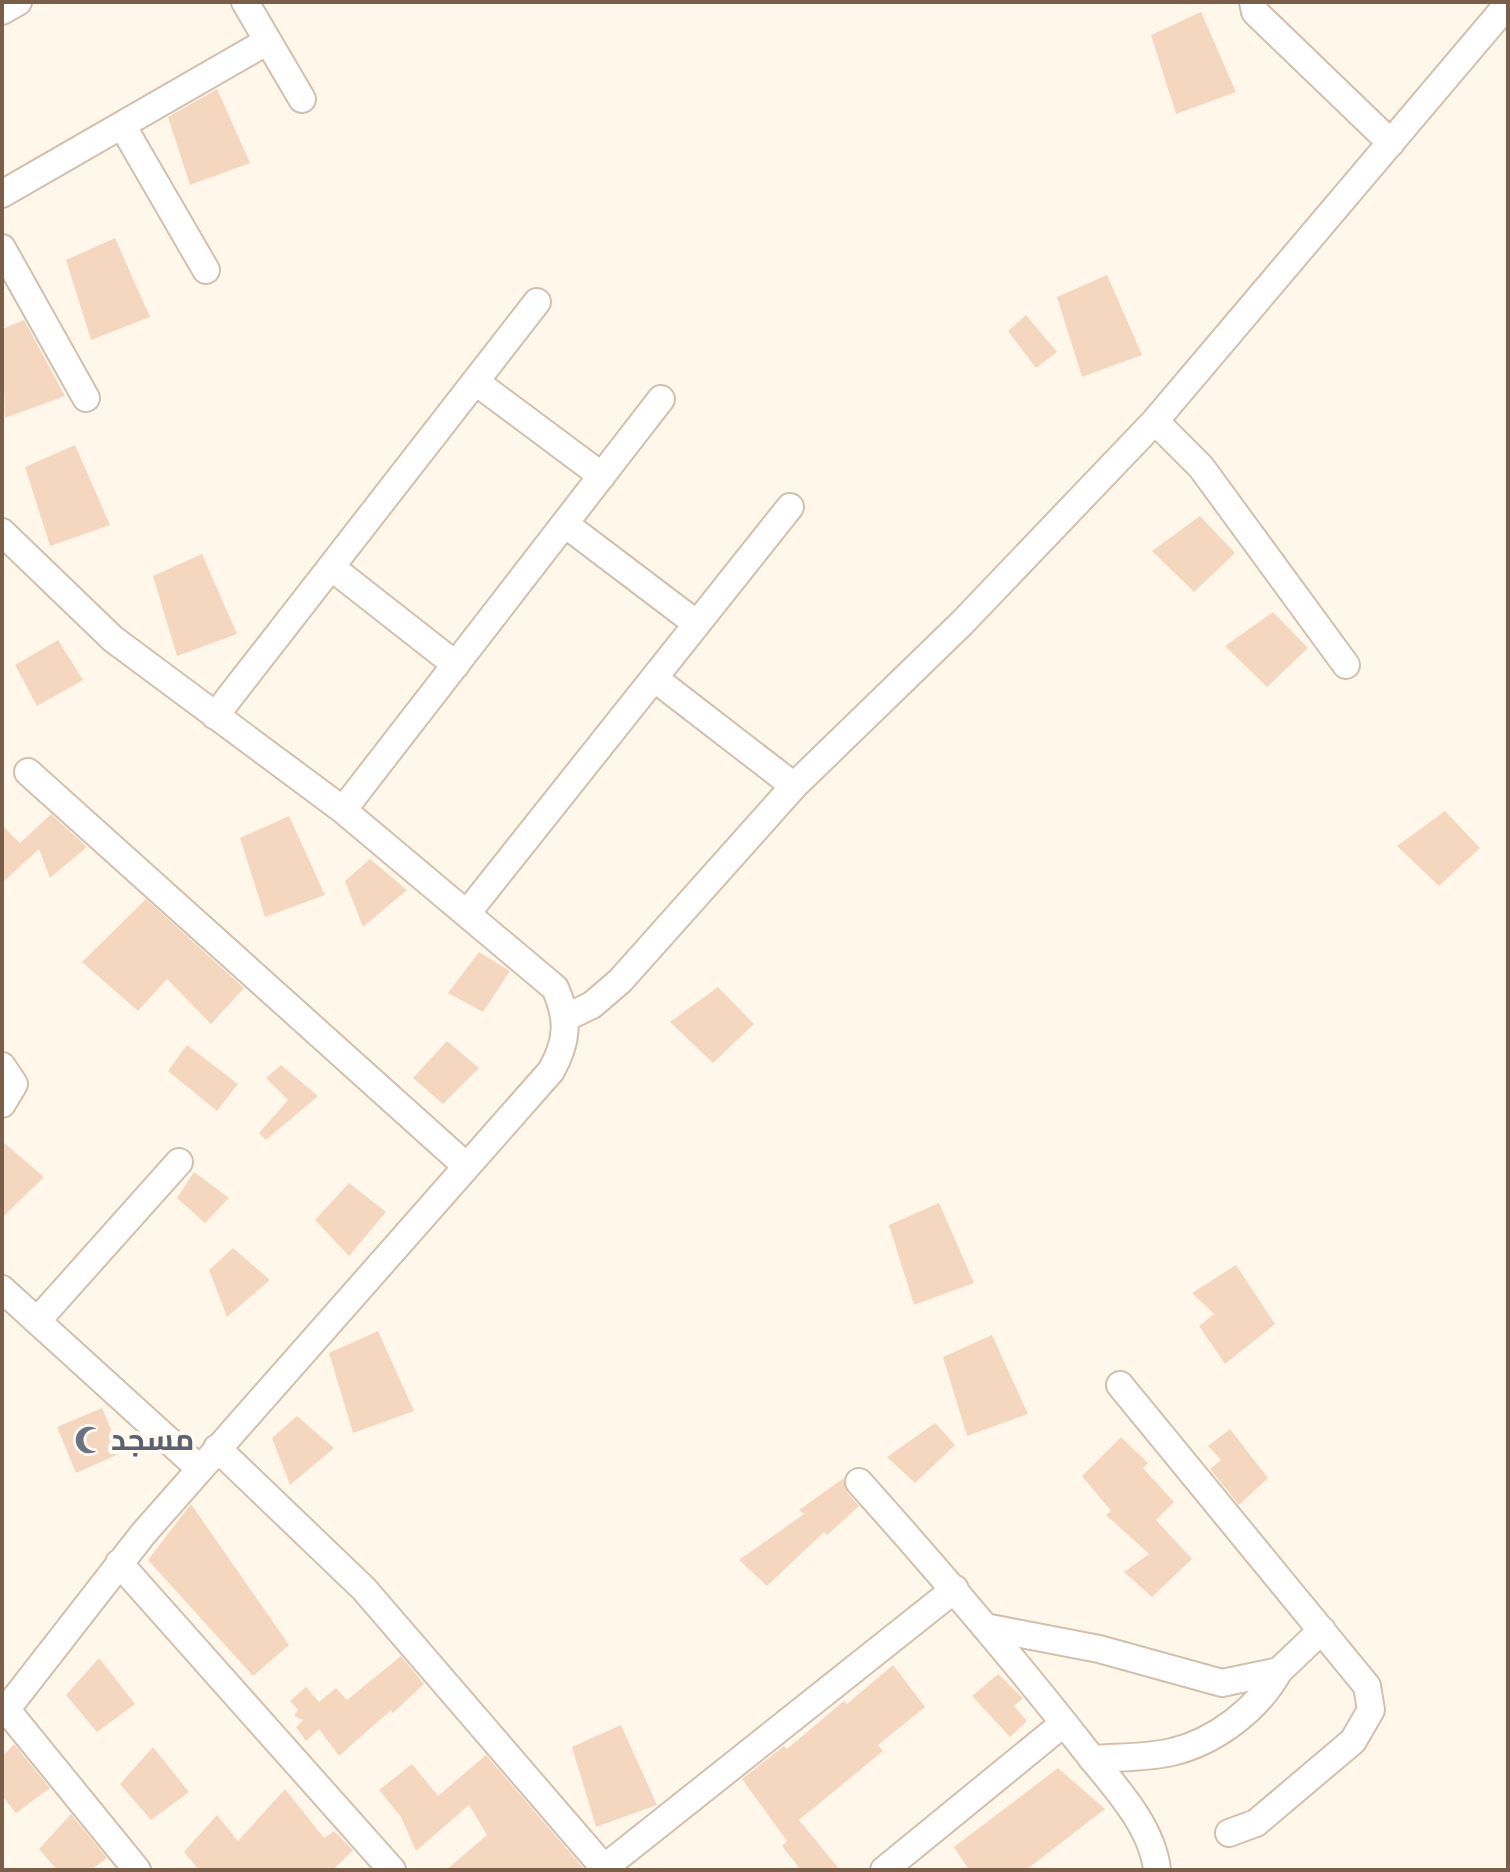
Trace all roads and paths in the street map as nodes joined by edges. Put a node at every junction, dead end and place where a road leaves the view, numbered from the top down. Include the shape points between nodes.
1 (18, 2) edge
2 (245, 2) edge
3 (1253, 2) edge
4 (1508, 4) edge
5 (2, 11) edge
6 (266, 42) junction
7 (302, 99) dead end
8 (122, 125) junction
9 (1391, 143) junction
10 (2, 194) edge
11 (2, 248) edge
12 (206, 270) dead end
13 (537, 302) dead end
14 (476, 382) junction
15 (86, 398) dead end
16 (661, 399) dead end
17 (1155, 421) junction
18 (602, 476) junction
19 (790, 507) dead end
20 (565, 524) junction
21 (2, 532) edge
22 (331, 567) junction
23 (697, 624) junction
24 (456, 665) junction
25 (1346, 665) dead end
26 (654, 678) junction
27 (215, 716) junction
28 (28, 772) dead end
29 (794, 786) junction
30 (343, 810) junction
31 (468, 912) junction
32 (565, 1018) junction
33 (2, 1066) edge
34 (2, 1104) edge
35 (179, 1162) dead end
36 (465, 1165) junction
37 (2, 1289) edge
38 (37, 1321) junction
39 (1120, 1385) dead end
40 (217, 1448) junction
41 (200, 1469) junction
42 (859, 1482) dead end
43 (119, 1563) junction
44 (955, 1589) junction
45 (985, 1627) junction
46 (1322, 1630) junction
47 (1279, 1671) junction
48 (4, 1712) edge
49 (1064, 1723) junction
50 (1092, 1759) junction
51 (1229, 1833) dead end
52 (605, 1869) edge
53 (137, 1870) edge
54 (392, 1870) edge
55 (884, 1870) edge
56 (1157, 1870) edge

1 - 5 street
2 - 6 street
3 - 9 street via 1255,12
4 - 9 street
6 - 7 street
6 - 8 street
8 - 10 street
8 - 12 street
9 - 17 street
11 - 15 street
13 - 14 street
14 - 18 street
14 - 22 street
16 - 18 street
17 - 25 street via 1201,467
17 - 29 street via 962,623
18 - 20 street
19 - 23 street
20 - 23 street
20 - 24 street
21 - 27 street via 113,639
22 - 24 street
22 - 27 street
23 - 26 street
24 - 30 street
26 - 29 street
26 - 31 street
27 - 30 street
28 - 36 street
29 - 32 street via 620,981 592,1005
30 - 31 street
31 - 32 street via 555,988
32 - 36 street via 566,1044 551,1071
33 - 34 street via 14,1084
35 - 38 street
36 - 40 street
37 - 38 street
38 - 41 street
39 - 46 street
40 - 41 street
40 - 52 street via 364,1589
41 - 43 street
42 - 44 street
43 - 48 street
43 - 54 street
44 - 45 street
44 - 52 street
45 - 47 street via 1099,1649 1222,1683
45 - 49 street
46 - 47 street
46 - 51 street via 1367,1686 1371,1710 1353,1741 1333,1759 1256,1823
47 - 50 street via 1269,1689 1221,1732 1173,1751
48 - 53 street
49 - 50 street
49 - 55 street
50 - 56 street via 1132,1811 1155,1852

